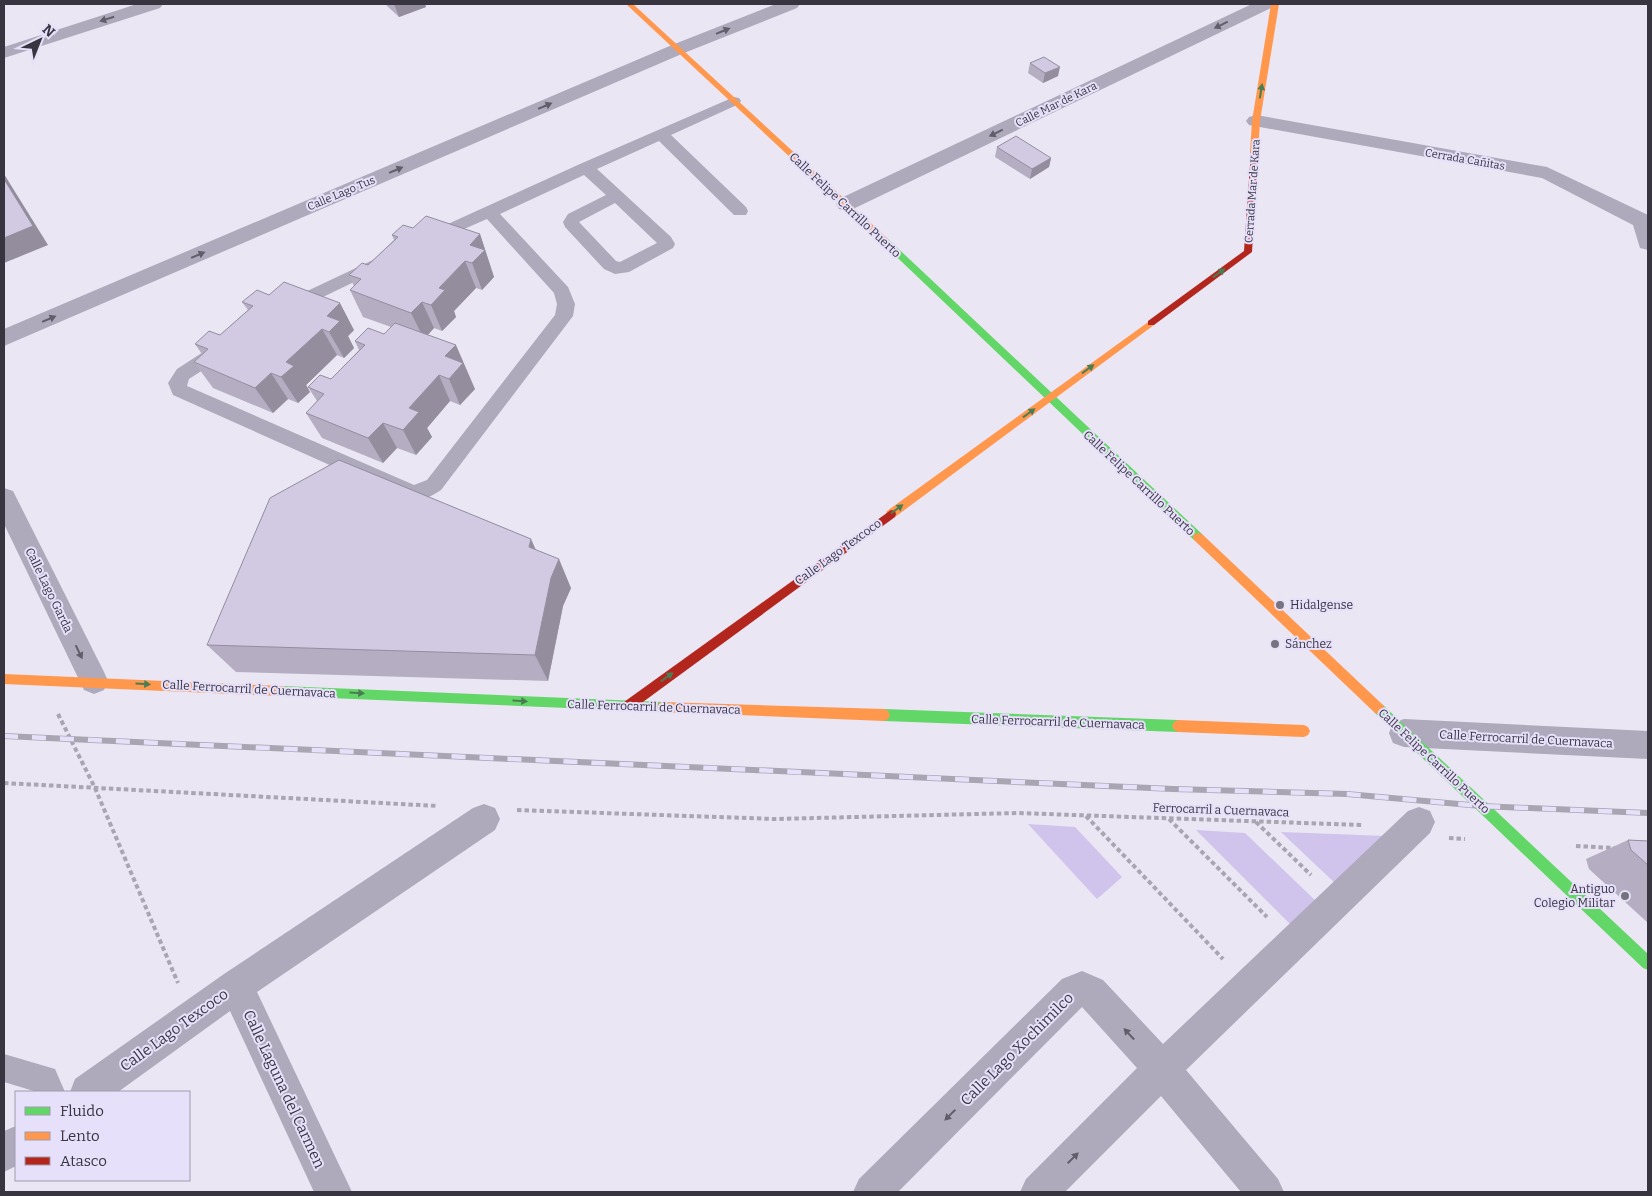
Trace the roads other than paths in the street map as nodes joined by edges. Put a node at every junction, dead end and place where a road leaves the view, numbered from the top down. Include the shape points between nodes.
1 (154, 4) edge
2 (630, 4) edge
3 (791, 4) edge
4 (1265, 4) edge
5 (1274, 4) edge
6 (678, 49) junction
7 (4, 53) edge
8 (734, 101) junction
9 (1256, 121) junction
10 (661, 134) junction
11 (585, 168) junction
12 (617, 196) junction
13 (846, 204) junction
14 (488, 211) junction
15 (740, 211) dead end
16 (1648, 243) edge
17 (418, 245) edge
18 (391, 257) edge
19 (277, 312) edge
20 (4, 338) edge
21 (238, 338) edge
22 (1049, 398) junction
23 (4, 498) edge
24 (4, 679) edge
25 (94, 681) junction
26 (628, 706) junction
27 (1304, 731) dead end
28 (1404, 733) junction
29 (1648, 745) edge
30 (484, 819) dead end
31 (1416, 825) road end
32 (1648, 963) edge
33 (236, 986) junction
34 (4, 1068) edge
35 (1162, 1070) junction
36 (51, 1091) edge
37 (89, 1091) edge
38 (15, 1145) edge
39 (4, 1153) edge
40 (333, 1192) edge
41 (872, 1192) edge
42 (1039, 1192) edge
43 (1266, 1192) edge

1 -> 7 street
2 - 6 street, Calle Felipe Carrillo Puerto
6 -> 3 street, Calle Lago Tus
4 -> 13 street, Calle Mar de Kara
9 -> 5 street, Cerrada Mar de Kara
6 - 8 street, Calle Felipe Carrillo Puerto
20 -> 6 street, Calle Lago Tus
8 - 10 lane
8 - 13 street, Calle Felipe Carrillo Puerto
9 - 16 street, Cerrada Cañitas via 1547,173 1643,221
22 -> 9 street, Cerrada Mar de Kara via 1248,252
10 - 11 lane
10 - 15 lane
11 - 12 lane
11 - 14 lane
12 - 12 lane via 571,222 610,265 623,268 667,244
13 - 22 street, Calle Felipe Carrillo Puerto
14 - 17 lane
14 - 21 lane via 562,291 566,304 564,316 434,485 424,491 413,493 180,390 177,383 183,374
18 - 19 lane
26 -> 22 street, Calle Lago Texcoco
22 - 28 street, Calle Felipe Carrillo Puerto
23 -> 25 street, Calle Lago Garda
24 - 25 street, Calle Ferrocarril de Cuernavaca
25 -> 26 street, Calle Ferrocarril de Cuernavaca
26 - 27 street, Calle Ferrocarril de Cuernavaca
28 - 29 street, Calle Ferrocarril de Cuernavaca
28 - 32 street, Calle Felipe Carrillo Puerto
30 - 33 street, Calle Lago Texcoco
31 - 35 street
33 - 37 street, Calle Lago Texcoco
33 - 40 street, Calle Laguna del Carmen
34 - 36 lane via 44,1079
35 -> 41 street, Calle Lago Xochimilco via 1091,992 1082,988 1074,991
42 -> 35 street
35 - 43 street, Calle Lago Xochimilco
38 - 39 street

